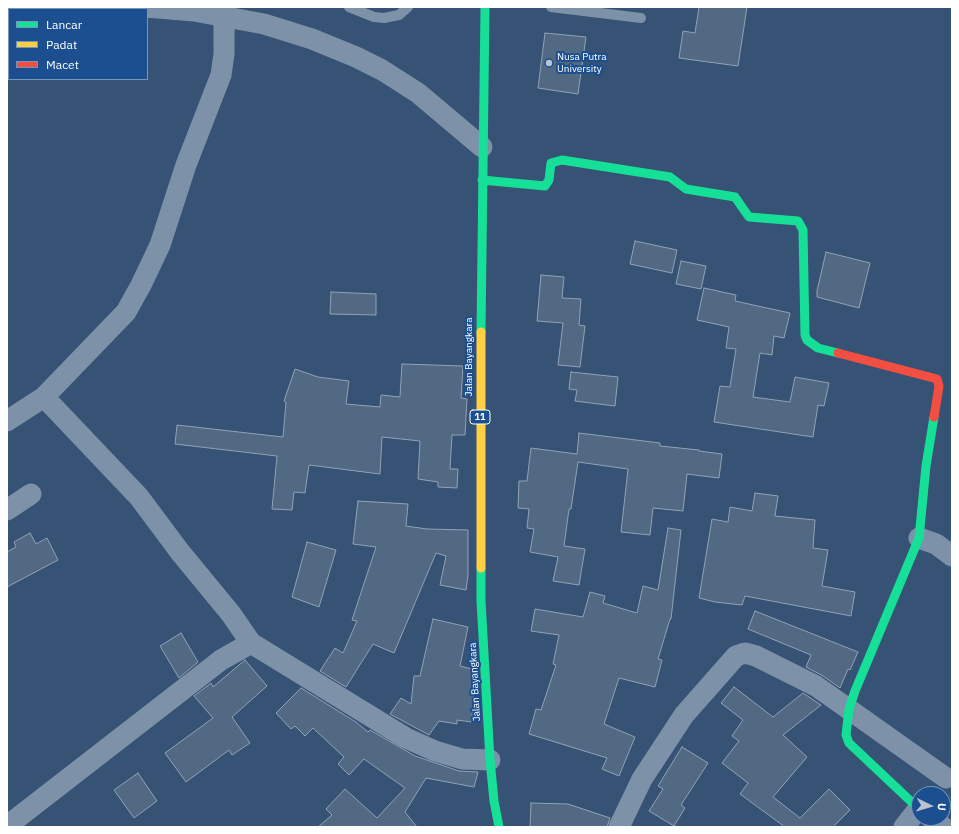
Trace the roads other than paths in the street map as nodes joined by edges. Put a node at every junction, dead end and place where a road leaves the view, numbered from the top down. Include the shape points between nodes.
1 (146, 7) edge
2 (348, 7) edge
3 (408, 7) edge
4 (485, 7) edge
5 (551, 7) edge
6 (224, 16) junction
7 (641, 18) dead end
8 (482, 147) junction
9 (482, 180) junction
10 (44, 397) junction
11 (7, 421) edge
12 (30, 494) dead end
13 (7, 510) edge
14 (919, 538) junction
15 (952, 556) edge
16 (250, 643) junction
17 (849, 708) junction
18 (490, 760) junction
19 (946, 778) dead end
20 (911, 801) edge
21 (911, 818) edge
22 (7, 826) edge
23 (499, 827) edge
24 (619, 827) edge
25 (904, 827) edge

1 - 6 street
2 - 3 lane via 384,18 399,15
4 - 8 main road, Jalan Bayangkara / 11
5 - 7 lane
6 - 8 street via 286,30 382,70 438,109
6 - 10 street via 221,75 151,266 126,312
8 - 9 main road, Jalan Bayangkara / 11
9 - 14 main road via 545,186 549,180 551,163 562,160 670,177 686,189 736,197 750,217 793,220 801,223 804,230 807,340 818,348 933,377 939,382 926,466
9 - 18 main road, Jalan Bayangkara / 11 via 481,601
10 - 11 street
10 - 16 street via 139,497 231,614
12 - 13 street
14 - 15 street via 936,544
14 - 17 main road
16 - 18 street via 406,738 435,751 462,758
16 - 22 street via 221,660
17 - 19 street
17 - 20 main road via 846,735 849,743
17 - 24 street via 816,686 756,656 745,653 736,656 684,715 642,779
18 - 23 main road, Jalan Bayangkara / 11
21 - 25 street

